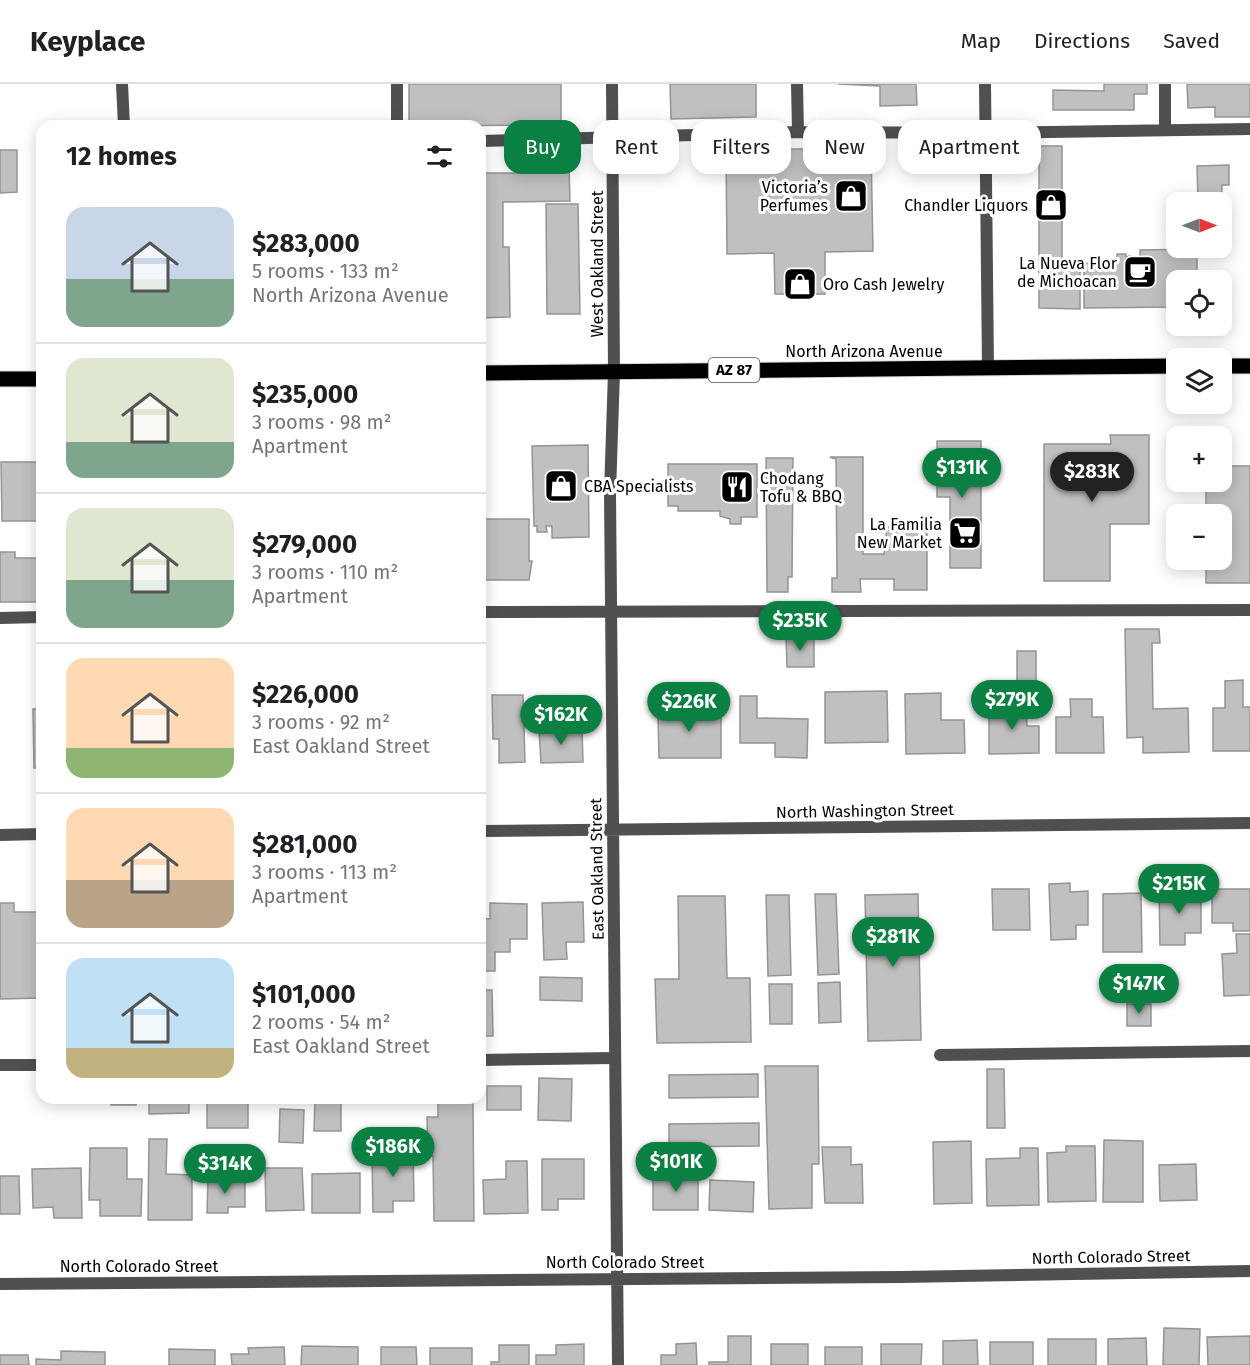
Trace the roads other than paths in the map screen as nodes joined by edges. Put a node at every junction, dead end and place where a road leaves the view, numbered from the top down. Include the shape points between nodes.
1 (122, 84) edge
2 (397, 84) edge
3 (612, 84) edge
4 (797, 84) edge
5 (985, 84) edge
6 (1164, 84) edge
7 (124, 120) edge
8 (398, 120) edge
9 (613, 120) edge
10 (986, 120) edge
11 (1250, 129) edge
12 (1165, 130) junction
13 (798, 132) junction
14 (1041, 132) edge
15 (898, 133) edge
16 (679, 136) edge
17 (593, 138) edge
18 (486, 141) edge
19 (613, 174) edge
20 (986, 174) edge
21 (1166, 366) edge
22 (1232, 366) edge
23 (1250, 366) edge
24 (988, 368) junction
25 (614, 372) junction
26 (486, 373) edge
27 (0, 380) edge
28 (36, 380) edge
29 (611, 610) junction
30 (1250, 610) edge
31 (486, 612) edge
32 (36, 617) edge
33 (0, 618) edge
34 (1250, 823) edge
35 (613, 830) junction
36 (486, 831) edge
37 (36, 834) edge
38 (0, 835) edge
39 (1250, 1051) edge
40 (940, 1055) dead end
41 (615, 1058) junction
42 (486, 1060) edge
43 (0, 1065) edge
44 (36, 1065) edge
45 (1250, 1271) edge
46 (617, 1279) junction
47 (0, 1284) edge
48 (618, 1365) edge

1 - 7 street
2 - 8 street
3 - 9 street, West Oakland Street
4 - 13 street
5 - 10 street
6 - 12 street
11 - 12 street
12 - 14 street
13 - 15 street
13 - 16 street
17 - 18 street
19 - 25 street, West Oakland Street
20 - 24 street
21 - 24 main road, North Arizona Avenue / AZ 87
22 - 23 main road
24 - 25 main road, North Arizona Avenue / AZ 87
25 - 26 main road, North Arizona Avenue / AZ 87
25 - 29 street, East Oakland Street
27 - 28 main road
29 - 30 street
29 - 31 street
29 - 35 street, East Oakland Street
32 - 33 street
34 - 35 street, North Washington Street
35 - 36 street, North Washington Street
35 - 41 street, East Oakland Street
37 - 38 street
39 - 40 street
41 - 42 street
41 - 46 street, East Oakland Street
43 - 44 street
45 - 46 street, North Colorado Street
46 - 47 street, North Colorado Street
46 - 48 street, East Oakland Street

